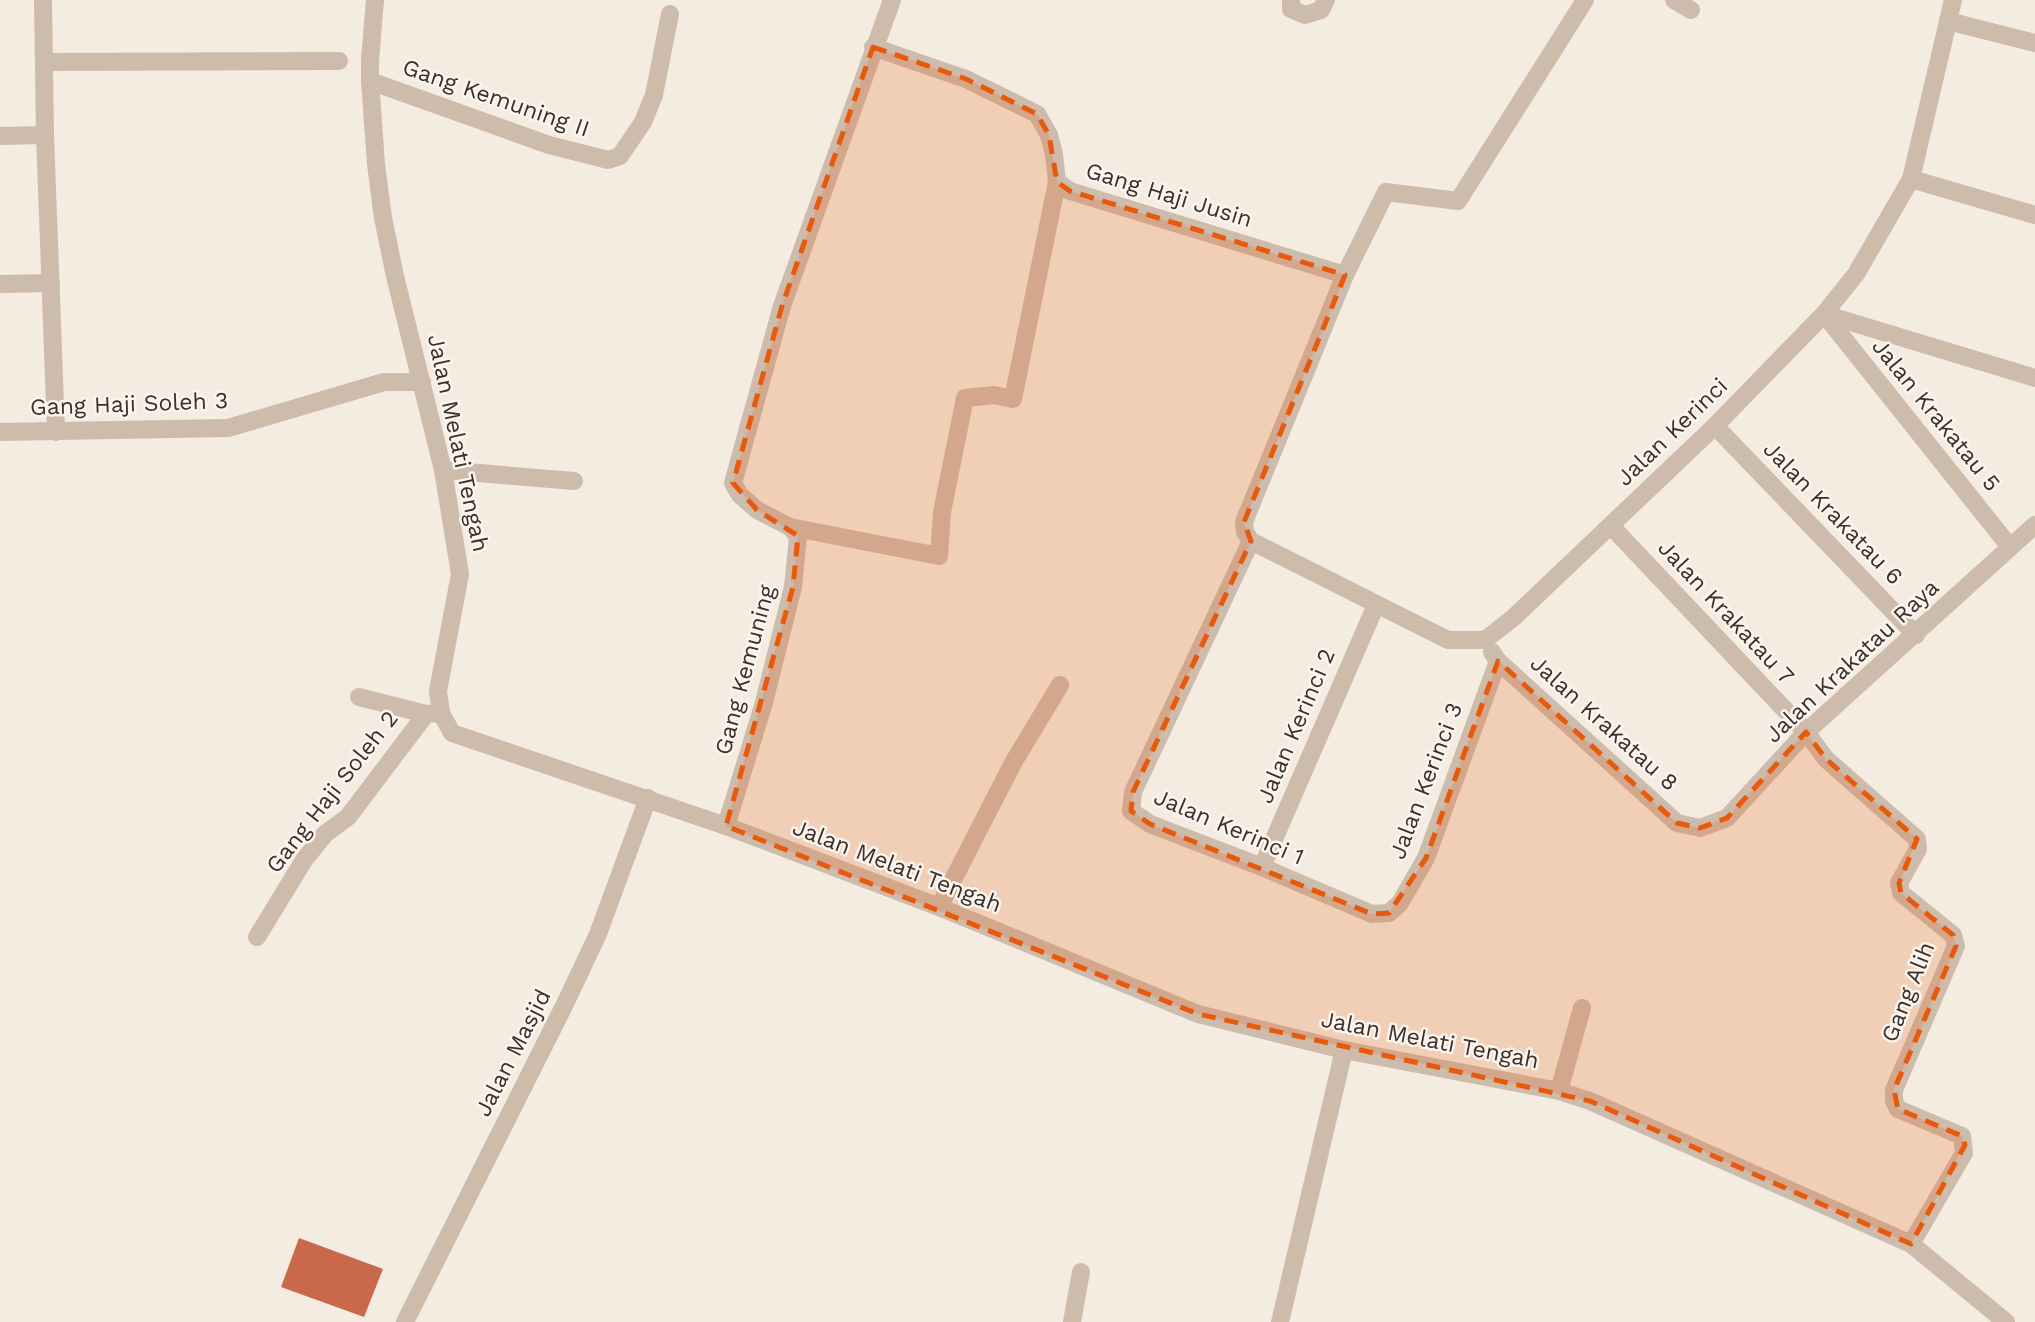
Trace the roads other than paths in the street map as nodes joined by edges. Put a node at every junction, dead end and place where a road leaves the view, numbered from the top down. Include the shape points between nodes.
1 (43, 0) edge
2 (375, 0) edge
3 (892, 0) edge
4 (1291, 0) edge
5 (1326, 0) edge
6 (1585, 0) edge
7 (1674, 0) edge
8 (1953, 0) edge
9 (1691, 10) dead end
10 (670, 13) dead end
11 (1948, 21) junction
12 (2035, 43) edge
13 (873, 47) junction
14 (339, 61) dead end
15 (45, 62) junction
16 (370, 81) junction
17 (45, 135) junction
18 (0, 136) edge
19 (1911, 179) junction
20 (1057, 181) junction
21 (2035, 215) edge
22 (1345, 275) junction
23 (51, 283) junction
24 (0, 284) edge
25 (1824, 314) junction
26 (2035, 378) edge
27 (422, 382) junction
28 (1715, 426) junction
29 (0, 432) edge
30 (56, 432) junction
31 (443, 470) junction
32 (574, 481) dead end
33 (2035, 525) edge
34 (1611, 526) junction
35 (790, 527) junction
36 (1251, 541) junction
37 (2010, 547) junction
38 (1376, 605) junction
39 (1916, 635) junction
40 (1485, 640) junction
41 (1498, 661) junction
42 (1060, 685) dead end
43 (359, 697) dead end
44 (433, 713) junction
45 (1806, 732) junction
46 (648, 798) junction
47 (726, 826) junction
48 (1700, 828) joint
49 (1262, 867) junction
50 (939, 907) junction
51 (1389, 913) joint
52 (257, 937) dead end
53 (1582, 1008) dead end
54 (1344, 1050) junction
55 (1559, 1091) junction
56 (1911, 1244) junction
57 (1081, 1272) dead end
58 (405, 1322) edge
59 (1072, 1322) edge
60 (1280, 1322) edge
61 (2006, 1322) edge

1 - 15 street
2 - 16 street, Jalan Melati Tengah
3 - 13 street
4 - 5 street via 1292,9 1306,15 1321,10
6 - 22 street via 1458,201 1385,192
7 - 9 street
8 - 11 street, Jalan Kerinci
10 - 16 street, Gang Kemuning II via 654,95 643,122 620,156 608,160 550,145
11 - 12 street
11 - 19 street, Jalan Kerinci
13 - 20 street, Gang Haji Jusin via 966,79 1037,114 1049,135
13 - 35 street via 782,306 733,483 757,510
14 - 15 street
15 - 17 street
16 - 27 street, Jalan Melati Tengah via 383,218
17 - 18 street
17 - 23 street
19 - 21 street
19 - 25 street, Jalan Kerinci via 1856,274
20 - 22 street, Gang Haji Jusin via 1070,191
20 - 35 street via 1013,399 994,395 965,398 942,512 939,556
22 - 36 street via 1244,522
23 - 24 street
23 - 30 street
25 - 26 street
25 - 28 street, Jalan Kerinci
25 - 37 street, Jalan Krakatau 5
27 - 30 street, Gang Haji Soleh 3 via 384,383 228,428
27 - 31 street, Jalan Melati Tengah
28 - 34 street, Jalan Kerinci
28 - 39 street, Jalan Krakatau 6
29 - 30 street, Gang Haji Soleh 3
31 - 32 street
31 - 44 street, Jalan Melati Tengah via 460,574
33 - 37 street, Jalan Krakatau Raya
34 - 40 street, Jalan Kerinci
34 - 45 street, Jalan Krakatau 7
35 - 47 street, Gang Kemuning via 798,536 793,587
36 - 38 street
36 - 49 street, Jalan Kerinci 1 via 1133,792 1131,811 1150,824
37 - 39 street, Jalan Krakatau Raya
38 - 40 street via 1448,640
38 - 49 street, Jalan Kerinci 2
39 - 45 street, Jalan Krakatau Raya
40 - 41 street, Jalan Krakatau 8
41 - 48 street, Jalan Krakatau 8 via 1677,823
41 - 51 street, Jalan Kerinci 3 via 1426,858 1400,903
42 - 50 street via 1013,763
43 - 44 street
44 - 46 street, Jalan Melati Tengah via 452,733
44 - 52 street, Gang Haji Soleh 2 via 348,817 324,834
45 - 48 street, Jalan Krakatau Raya via 1727,818
45 - 56 street, Gang Alih via 1826,759 1917,839 1918,849 1899,883 1901,893 1953,935 1956,946 1894,1090 1898,1109 1962,1136 1965,1145
46 - 47 street, Jalan Melati Tengah
46 - 58 street, Jalan Masjid via 598,934
47 - 50 street, Jalan Melati Tengah
49 - 51 street, Jalan Kerinci 1 via 1372,914
50 - 54 street, Jalan Melati Tengah via 1198,1014
53 - 55 street
54 - 55 street, Jalan Melati Tengah
54 - 60 street
55 - 56 street, Jalan Melati Tengah
56 - 61 street, Jalan Melati Tengah
57 - 59 street

